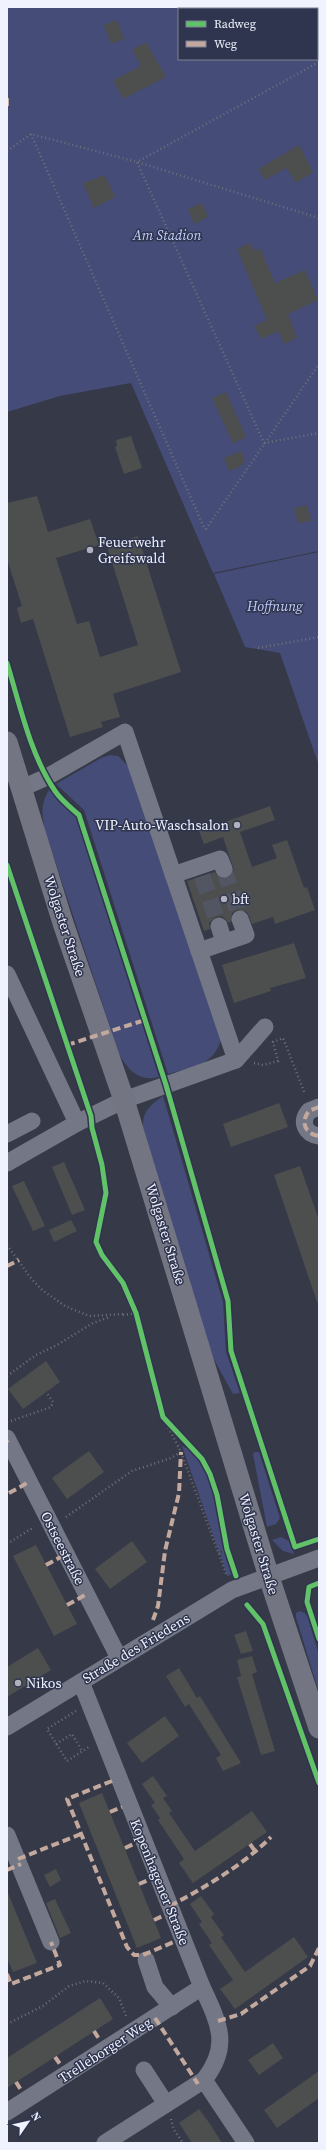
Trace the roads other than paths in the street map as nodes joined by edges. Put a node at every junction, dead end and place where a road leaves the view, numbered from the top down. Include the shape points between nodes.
1 (7, 742) edge
2 (22, 788) junction
3 (224, 869) dead end
4 (173, 875) junction
5 (240, 919) tunnel mouth
6 (199, 951) junction
7 (7, 974) edge
8 (265, 1027) dead end
9 (236, 1060) junction
10 (124, 1100) junction
11 (315, 1108) edge
12 (84, 1119) junction
13 (32, 1121) dead end
14 (7, 1134) edge
15 (319, 1136) edge
16 (7, 1163) edge
17 (7, 1438) edge
18 (319, 1558) edge
19 (269, 1576) junction
20 (119, 1658) junction
21 (81, 1682) junction
22 (7, 1727) edge
23 (319, 1728) edge
24 (7, 1835) edge
25 (51, 1942) dead end
26 (146, 1960) dead end
27 (202, 1988) junction
28 (172, 2006) junction
29 (144, 2070) dead end
30 (204, 2080) junction
31 (167, 2104) junction
32 (7, 2112) edge
33 (115, 2140) edge
34 (246, 2143) edge

1 - 2 main road, Wolgaster Straße
2 - 4 street via 47,777 125,732 136,751
2 - 10 main road, Wolgaster Straße via 63,923
3 - 4 street via 220,859 200,871
4 - 6 street
5 - 6 street via 246,935 222,934
6 - 9 street
7 - 12 street
8 - 9 street
9 - 10 street
10 - 12 street
10 - 19 main road, Wolgaster Straße
11 - 15 street via 306,1115 304,1124 309,1133
12 - 16 street
13 - 14 street
17 - 20 street, Ostseestraße
18 - 19 street, Straße des Friedens
19 - 20 street, Straße des Friedens via 232,1590
19 - 23 main road, Wolgaster Straße
20 - 21 street, Straße des Friedens
21 - 22 street, Straße des Friedens
21 - 27 street, Kopenhagener Straße
24 - 25 street
26 - 28 street via 156,1986
27 - 28 street, Trelleborger Weg
27 - 30 street, Kopenhagener Straße via 218,2021 220,2046 215,2066
28 - 32 street, Trelleborger Weg
29 - 31 street
30 - 31 street
30 - 34 street
31 - 33 street

